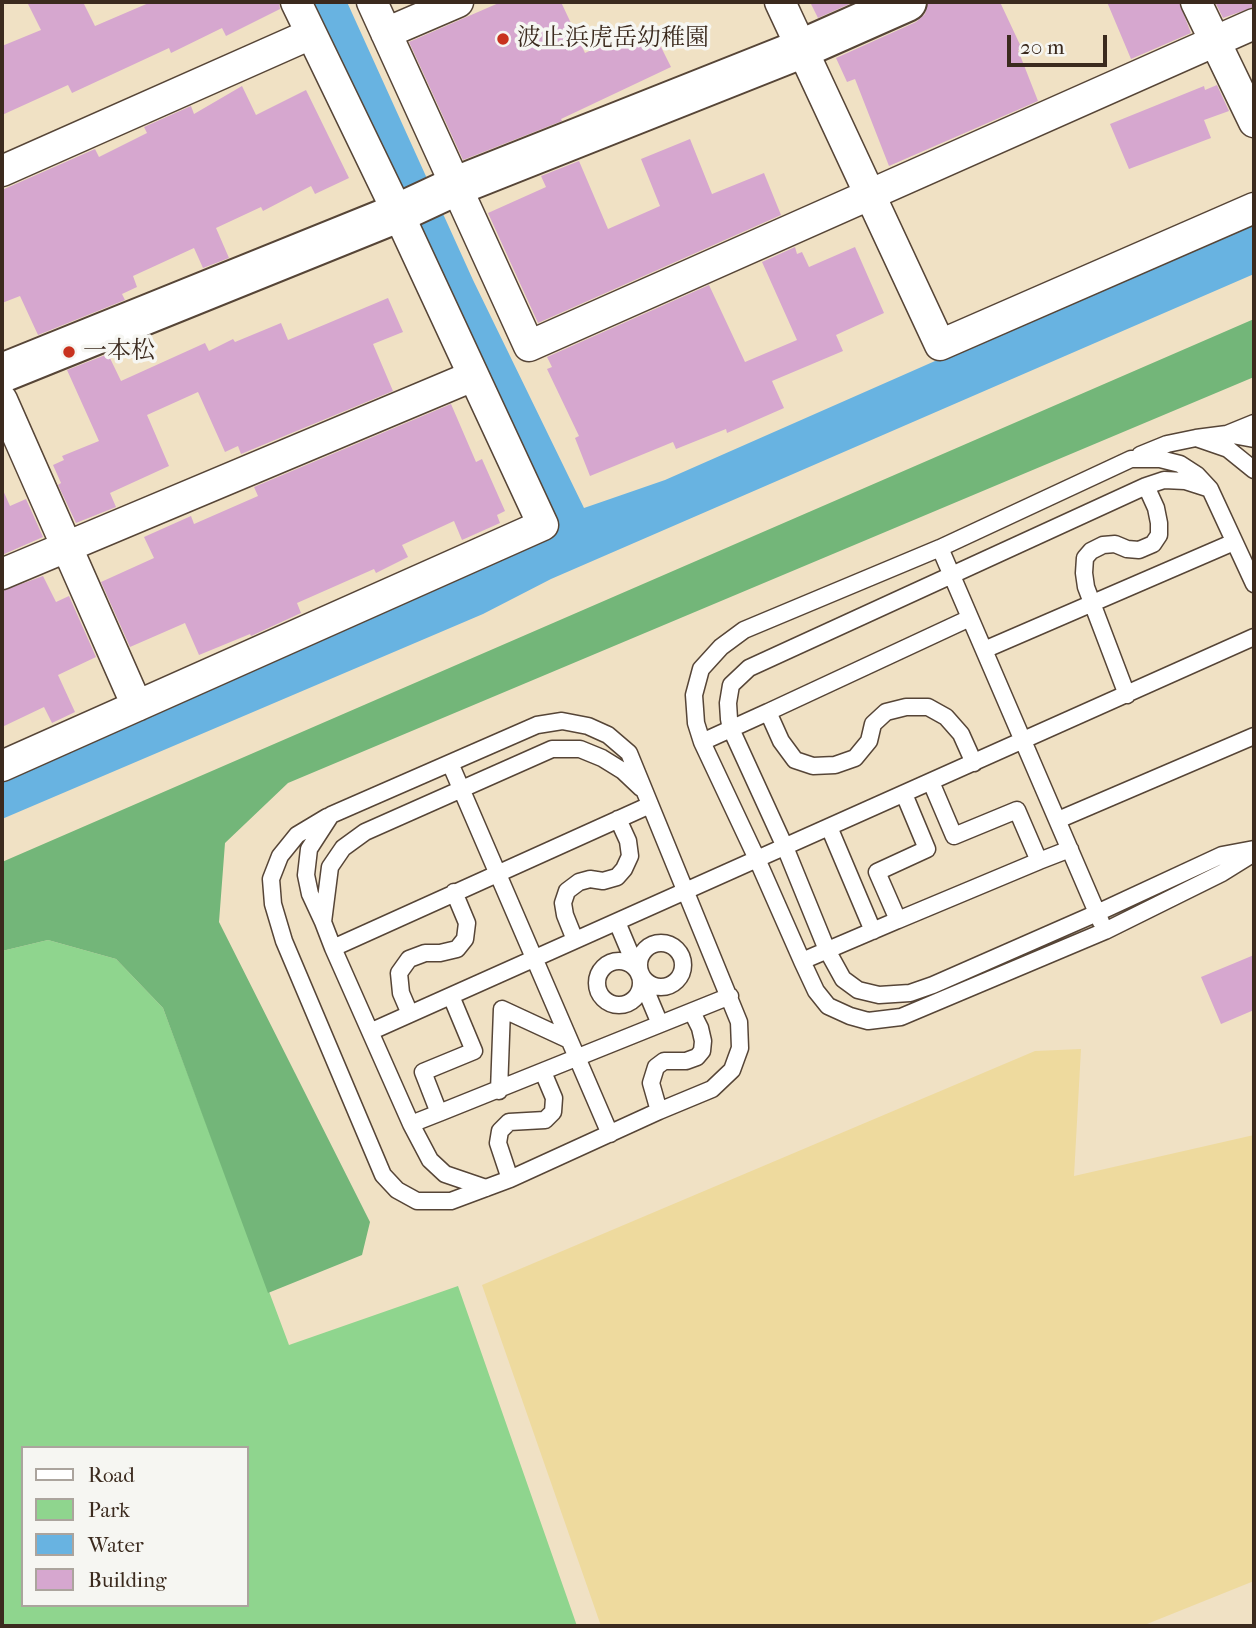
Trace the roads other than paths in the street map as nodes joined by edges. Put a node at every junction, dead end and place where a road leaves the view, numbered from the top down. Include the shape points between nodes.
1 (296, 2) edge
2 (372, 2) edge
3 (458, 2) edge
4 (780, 2) edge
5 (907, 2) edge
6 (1195, 2) edge
7 (1254, 24) edge
8 (386, 33) junction
9 (311, 34) junction
10 (1215, 42) junction
11 (801, 49) junction
12 (1254, 122) edge
13 (2, 172) edge
14 (456, 187) junction
15 (869, 193) junction
16 (1254, 208) edge
17 (398, 213) junction
18 (2, 373) edge
19 (473, 376) junction
20 (2, 400) edge
21 (1254, 423) edge
22 (1227, 434) junction
23 (1196, 438) junction
24 (1254, 439) edge
25 (1131, 459) junction
26 (1254, 470) edge
27 (1146, 486) junction
28 (1210, 489) junction
29 (1234, 541) junction
30 (67, 546) junction
31 (940, 548) junction
32 (2, 574) edge
33 (952, 575) junction
34 (1254, 584) edge
35 (1092, 603) junction
36 (971, 618) junction
37 (1254, 638) edge
38 (984, 650) junction
39 (1127, 695) junction
40 (137, 706) junction
41 (768, 712) junction
42 (731, 729) junction
43 (1254, 736) edge
44 (1023, 741) junction
45 (702, 742) junction
46 (450, 763) junction
47 (974, 763) junction
48 (2, 766) edge
49 (931, 782) junction
50 (461, 789) junction
51 (904, 794) junction
52 (647, 797) junction
53 (331, 815) junction
54 (618, 819) junction
55 (1058, 820) junction
56 (829, 827) junction
57 (785, 847) junction
58 (1070, 849) junction
59 (1254, 851) edge
60 (757, 859) junction
61 (1038, 861) junction
62 (498, 872) junction
63 (454, 892) junction
64 (685, 892) junction
65 (1097, 913) junction
66 (898, 920) junction
67 (323, 922) junction
68 (617, 922) junction
69 (873, 931) junction
70 (1105, 931) junction
71 (575, 940) junction
72 (333, 948) junction
73 (827, 950) junction
74 (534, 958) junction
75 (802, 961) junction
76 (451, 996) junction
77 (730, 996) junction
78 (692, 1012) junction
79 (410, 1014) junction
80 (660, 1024) junction
81 (372, 1031) junction
82 (569, 1040) junction
83 (577, 1057) junction
84 (543, 1072) junction
85 (499, 1091) junction
86 (659, 1111) junction
87 (439, 1113) junction
88 (411, 1124) junction
89 (610, 1134) junction
90 (510, 1179) junction
91 (486, 1188) junction

1 - 9 street
2 - 8 street
3 - 8 street
4 - 11 street
5 - 11 street
6 - 10 street
7 - 10 street
8 - 14 street
9 - 13 street
9 - 17 street
10 - 12 street
10 - 15 street
11 - 14 street
11 - 15 street
14 - 15 street via 529,346
14 - 17 street
15 - 16 street via 940,345
17 - 18 street
17 - 19 street
19 - 30 street
19 - 40 street via 543,525
20 - 30 street
21 - 22 lane
22 - 23 lane
22 - 24 lane
23 - 25 lane
23 - 26 lane via 1228,449
25 - 28 lane via 1180,464
25 - 31 lane
27 - 28 lane via 1164,480
27 - 33 lane
27 - 35 lane via 1156,508 1158,535 1153,544 1139,550 1115,544 1091,551 1085,558 1084,573
28 - 29 lane
29 - 34 lane
29 - 35 lane
30 - 32 street
30 - 40 street
31 - 33 lane
31 - 45 lane via 744,630 721,647 701,669 694,695
33 - 36 lane
33 - 42 lane via 749,668 731,685
35 - 38 lane
35 - 39 lane
36 - 38 lane
36 - 41 lane
37 - 39 lane
38 - 44 lane
39 - 44 lane
40 - 48 street
41 - 42 lane
41 - 47 lane via 795,760 813,766 855,758 869,741 873,724 886,712 928,707 946,717 961,734
42 - 45 lane
42 - 57 lane
43 - 55 lane
44 - 47 lane
44 - 55 lane
45 - 60 lane
46 - 50 lane
46 - 52 lane via 537,725 562,721 608,735 629,753
46 - 53 lane
47 - 49 lane
49 - 51 lane
49 - 61 lane via 954,836 1017,810
50 - 52 lane via 552,750 580,749 623,771
50 - 62 lane
50 - 67 lane via 365,832 343,848 330,867
51 - 56 lane
51 - 66 lane via 927,849 877,872
52 - 54 lane
52 - 64 lane
53 - 67 lane via 309,849 306,875
53 - 91 lane via 297,835 275,867 271,879 274,904 284,941 383,1175 397,1190 417,1200 452,1200
54 - 62 lane
54 - 71 lane via 628,841 625,869 617,877 579,882 567,891 563,903
55 - 58 lane
56 - 57 lane
56 - 69 lane
57 - 60 lane
57 - 73 lane
58 - 61 lane
58 - 65 lane
59 - 65 lane via 1222,855
59 - 70 lane via 1222,873
60 - 64 lane
60 - 75 lane
61 - 66 lane
62 - 63 lane
62 - 74 lane
63 - 72 lane
63 - 79 lane via 467,923 465,939 457,949 409,959 399,973
64 - 68 lane
64 - 77 lane
65 - 70 lane
65 - 73 lane via 910,993 879,995 858,990 843,979
66 - 69 lane
67 - 72 lane
68 - 71 lane
68 - 80 lane
69 - 73 lane
70 - 75 lane via 901,1017 868,1021 828,1006
71 - 74 lane
72 - 81 lane
73 - 75 lane
74 - 76 lane
74 - 82 lane
76 - 79 lane
76 - 87 lane via 474,1051 423,1072
77 - 78 lane
77 - 86 lane via 739,1022 740,1048 732,1070 712,1089
78 - 80 lane
78 - 86 lane via 704,1041 702,1051 686,1061 664,1061 656,1067 650,1083
79 - 81 lane
80 - 83 lane
81 - 88 lane
82 - 83 lane
82 - 85 lane via 502,1009
83 - 84 lane
83 - 89 lane
84 - 85 lane
84 - 90 lane via 554,1098 553,1112 545,1120 509,1122 500,1131 498,1143
85 - 87 lane
86 - 89 lane
87 - 88 lane
88 - 91 lane via 430,1160 445,1174
89 - 90 lane
90 - 91 lane

